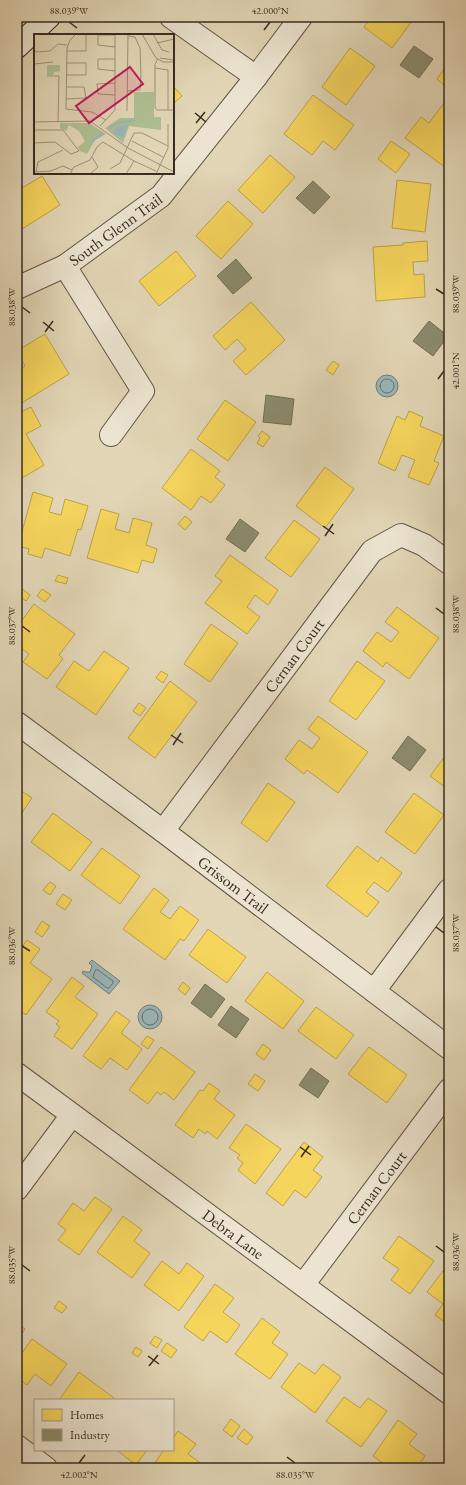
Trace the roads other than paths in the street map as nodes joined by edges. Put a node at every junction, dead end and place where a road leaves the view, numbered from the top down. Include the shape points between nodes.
1 (49, 17) edge
2 (171, 17) edge
3 (301, 17) edge
4 (17, 46) edge
5 (256, 78) junction
6 (65, 266) junction
7 (17, 288) edge
8 (111, 435) dead end
9 (449, 563) edge
10 (17, 723) edge
11 (163, 831) junction
12 (449, 890) edge
13 (374, 991) junction
14 (449, 1048) edge
15 (17, 1074) edge
16 (449, 1090) edge
17 (72, 1115) junction
18 (17, 1189) edge
19 (303, 1285) junction
20 (449, 1393) edge
21 (17, 1446) edge
22 (46, 1468) edge

1 - 4 street
2 - 5 street
3 - 5 street, South Glenn Trail
5 - 6 street, South Glenn Trail via 161,196
6 - 7 street, South Glenn Trail
6 - 8 street via 143,391
9 - 11 street, Cernan Court via 424,545 401,535 372,550
10 - 11 street, Grissom Trail
11 - 13 street, Grissom Trail
12 - 13 street
13 - 14 street, Grissom Trail
15 - 17 street, Debra Lane
16 - 19 street, Cernan Court
17 - 18 street
17 - 19 street, Debra Lane
19 - 20 street, Debra Lane
21 - 22 street

